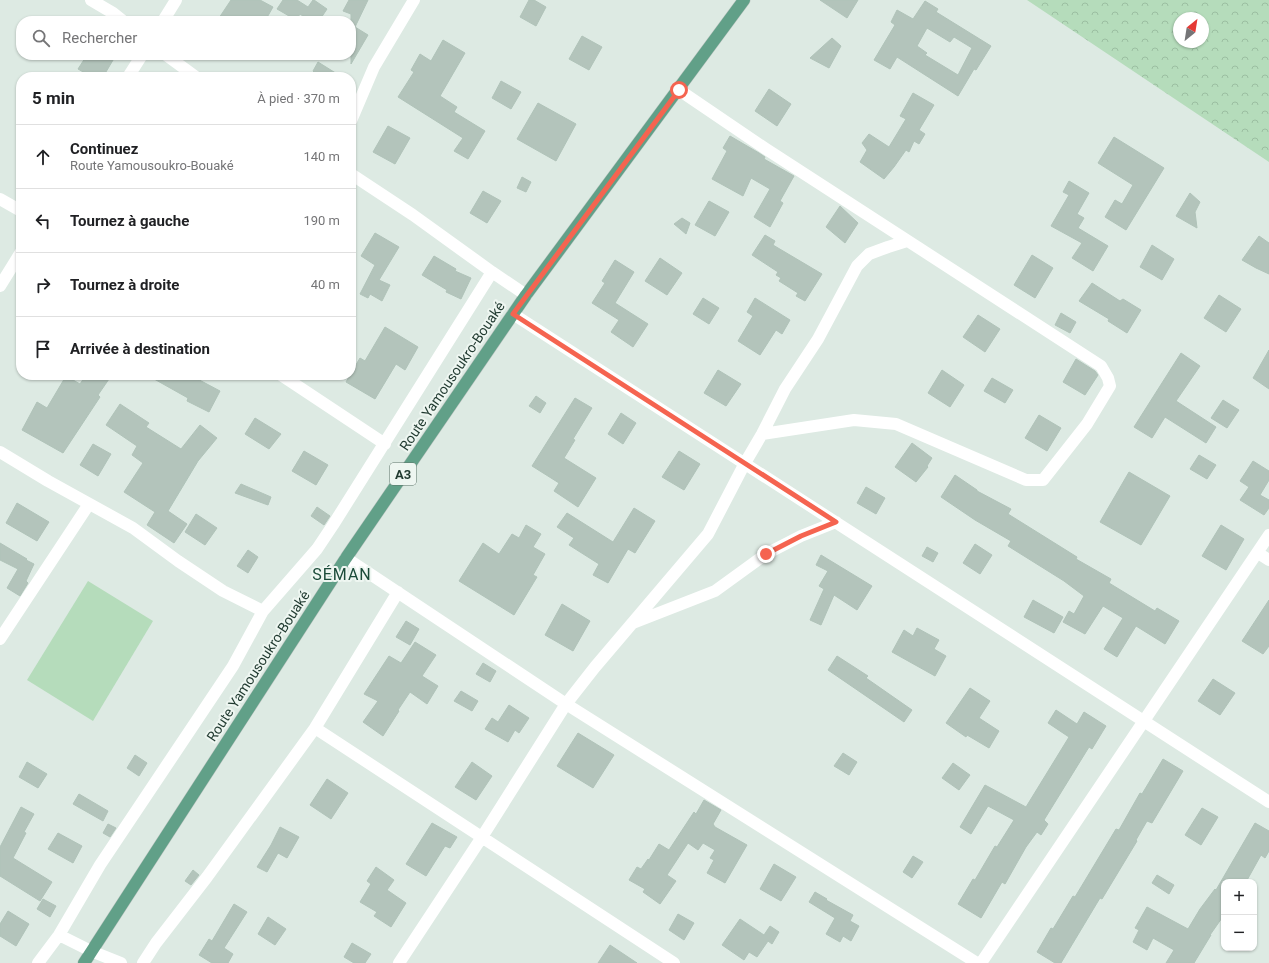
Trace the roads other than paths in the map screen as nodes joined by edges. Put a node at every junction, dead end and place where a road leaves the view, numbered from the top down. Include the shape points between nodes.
1 (91, 0) edge
2 (176, 0) edge
3 (414, 0) edge
4 (744, 0) edge
5 (117, 16) edge
6 (166, 16) edge
7 (139, 60) edge
8 (173, 60) edge
9 (131, 72) edge
10 (189, 72) edge
11 (679, 90) junction
12 (356, 109) edge
13 (356, 177) edge
14 (0, 199) edge
15 (16, 208) edge
16 (907, 241) junction
17 (16, 260) edge
18 (492, 272) junction
19 (0, 286) edge
20 (526, 295) junction
21 (513, 314) junction
22 (289, 380) edge
23 (762, 434) junction
24 (385, 444) junction
25 (0, 452) edge
26 (745, 463) junction
27 (89, 504) junction
28 (836, 522) junction
29 (1269, 536) edge
30 (1258, 553) junction
31 (346, 558) junction
32 (1269, 560) edge
33 (398, 592) junction
34 (263, 611) junction
35 (632, 623) junction
36 (0, 638) edge
37 (566, 704) junction
38 (1144, 721) junction
39 (315, 728) junction
40 (1269, 802) edge
41 (482, 837) junction
42 (59, 935) junction
43 (91, 951) junction
44 (38, 963) edge
45 (84, 963) edge
46 (121, 963) edge
47 (143, 963) edge
48 (399, 963) edge
49 (674, 963) edge
50 (977, 963) edge
51 (981, 963) edge

1 - 5 street
2 - 6 street
3 - 12 street via 374,67
4 - 11 main road, Route Yamousoukro-Bouaké / A3
7 - 9 street
8 - 10 street
11 - 16 street
11 - 20 main road, Route Yamousoukro-Bouaké / A3
13 - 18 street
14 - 15 street
16 - 23 street via 869,254 857,266 818,339 785,389
16 - 23 street via 1101,366 1110,386 1087,424 1042,480 1026,480 896,424 854,420
17 - 19 street
18 - 20 street
18 - 24 street
20 - 21 main road, Route Yamousoukro-Bouaké / A3
21 - 26 street
21 - 31 main road, Route Yamousoukro-Bouaké / A3
22 - 24 street
23 - 26 street
24 - 34 street via 317,549
25 - 27 street
26 - 28 street
26 - 35 street via 708,534
27 - 34 street via 133,528 223,591
27 - 36 street
28 - 35 street via 766,554 715,591
28 - 38 street
29 - 30 street
30 - 32 street
30 - 38 street
31 - 33 street
31 - 43 main road, Route Yamousoukro-Bouaké / A3
33 - 37 street
33 - 39 street
34 - 42 street via 233,666 100,864
35 - 37 street
37 - 41 street
37 - 50 street
38 - 40 street
38 - 51 street
39 - 41 street
39 - 47 street
41 - 48 street
41 - 49 street
42 - 43 street
42 - 44 street
43 - 45 main road, Route Yamousoukro-Bouaké / A3
43 - 46 street

